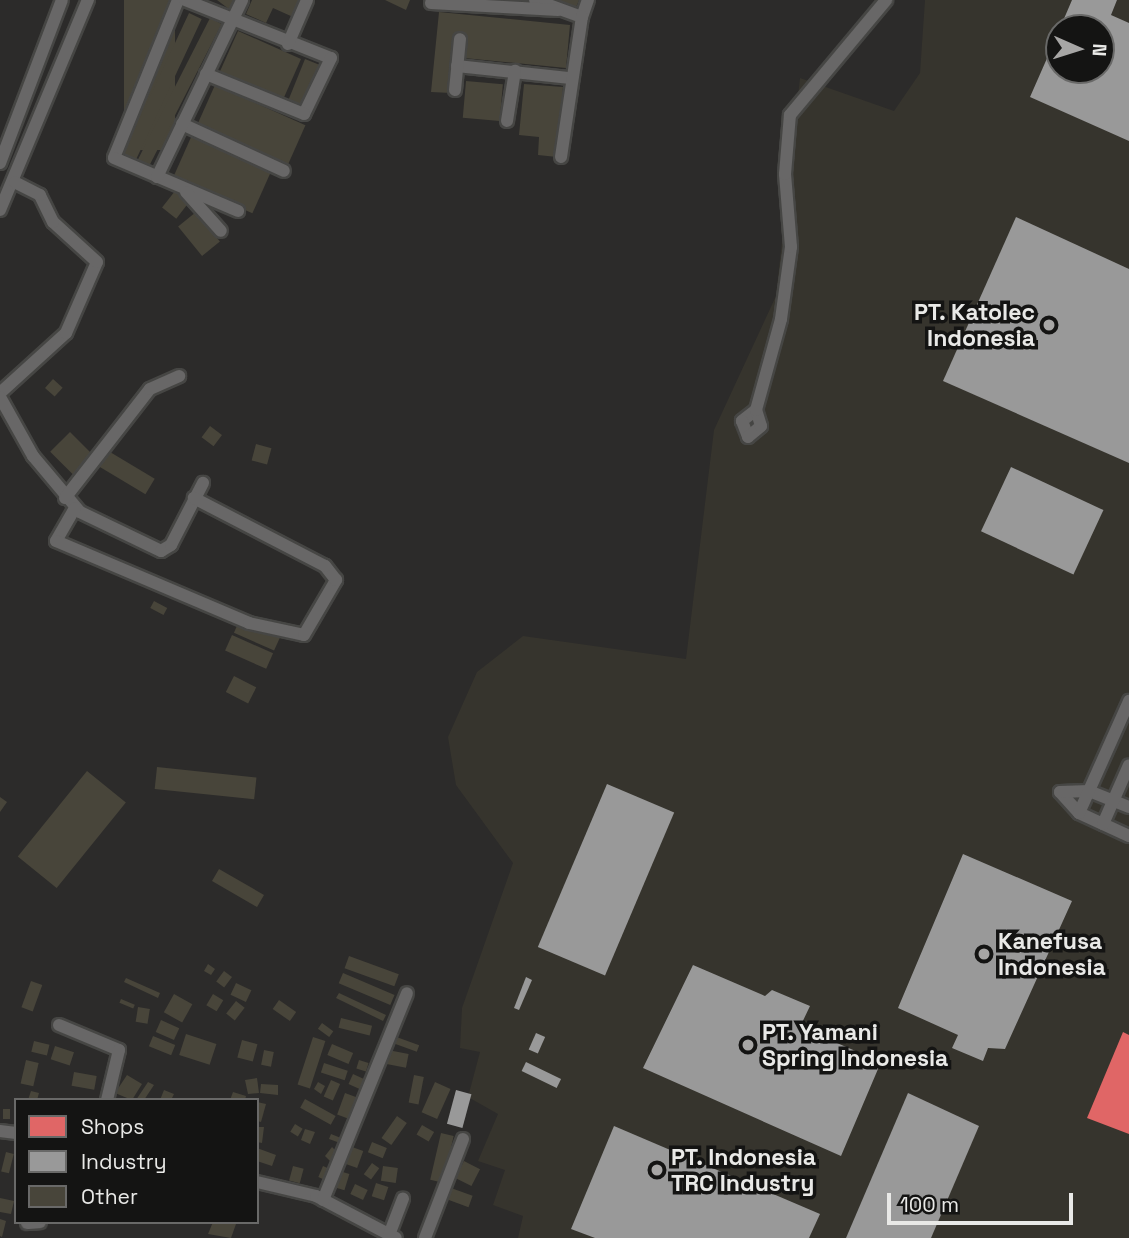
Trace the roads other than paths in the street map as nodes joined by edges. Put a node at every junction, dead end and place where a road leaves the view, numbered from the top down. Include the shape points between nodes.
1 (62, 0) edge
2 (88, 0) edge
3 (178, 0) edge
4 (185, 0) edge
5 (242, 0) edge
6 (307, 0) edge
7 (535, 0) edge
8 (588, 0) edge
9 (886, 0) edge
10 (431, 3) dead end
11 (558, 10) junction
12 (582, 17) junction
13 (233, 19) junction
14 (460, 39) dead end
15 (288, 44) junction
16 (457, 66) junction
17 (515, 71) junction
18 (206, 74) junction
19 (570, 78) junction
20 (455, 90) dead end
21 (507, 121) dead end
22 (181, 124) junction
23 (561, 157) dead end
24 (2, 160) edge
25 (23, 167) junction
26 (284, 171) dead end
27 (157, 177) junction
28 (15, 182) junction
29 (182, 188) junction
30 (0, 210) edge
31 (238, 211) dead end
32 (221, 231) dead end
33 (179, 376) dead end
34 (0, 395) edge
35 (756, 411) dead end
36 (203, 483) dead end
37 (65, 498) junction
38 (194, 498) junction
39 (75, 508) junction
40 (1129, 701) edge
41 (1129, 765) edge
42 (1089, 791) junction
43 (1113, 800) junction
44 (1129, 807) edge
45 (1079, 813) junction
46 (1103, 824) junction
47 (1129, 835) edge
48 (407, 993) dead end
49 (59, 1025) dead end
50 (107, 1098) edge
51 (463, 1139) dead end
52 (259, 1183) edge
53 (323, 1199) junction
54 (403, 1199) dead end
55 (392, 1237) edge
56 (425, 1238) edge

1 - 24 street
2 - 25 street
3 - 27 street via 114,155 119,163
4 - 13 street
5 - 13 street
6 - 15 street
7 - 11 street
8 - 12 street
9 - 35 street via 828,62 790,115 785,174 791,247 781,319
10 - 11 street
11 - 12 street
12 - 19 street
13 - 15 street
13 - 18 street
14 - 16 street
15 - 18 street via 330,56 304,114
16 - 17 street
16 - 20 street
17 - 19 street
17 - 21 street
18 - 22 street
19 - 23 street
22 - 26 street
22 - 27 street
24 - 25 street
25 - 28 street
27 - 29 street
28 - 30 street
28 - 34 street via 40,195 53,222 97,262 66,333
29 - 31 street
29 - 32 street
33 - 37 street via 150,389
34 - 37 street
36 - 38 street
37 - 39 street
38 - 39 street via 164,552
38 - 39 street via 325,566 337,580 304,635 249,622 56,541
40 - 42 street
41 - 43 street
42 - 43 street
42 - 45 street
42 - 45 street via 1059,792
43 - 44 street
43 - 46 street
45 - 46 street
46 - 47 street
48 - 53 street
49 - 50 street via 119,1051
51 - 56 street
52 - 53 street
53 - 55 street
54 - 55 street

